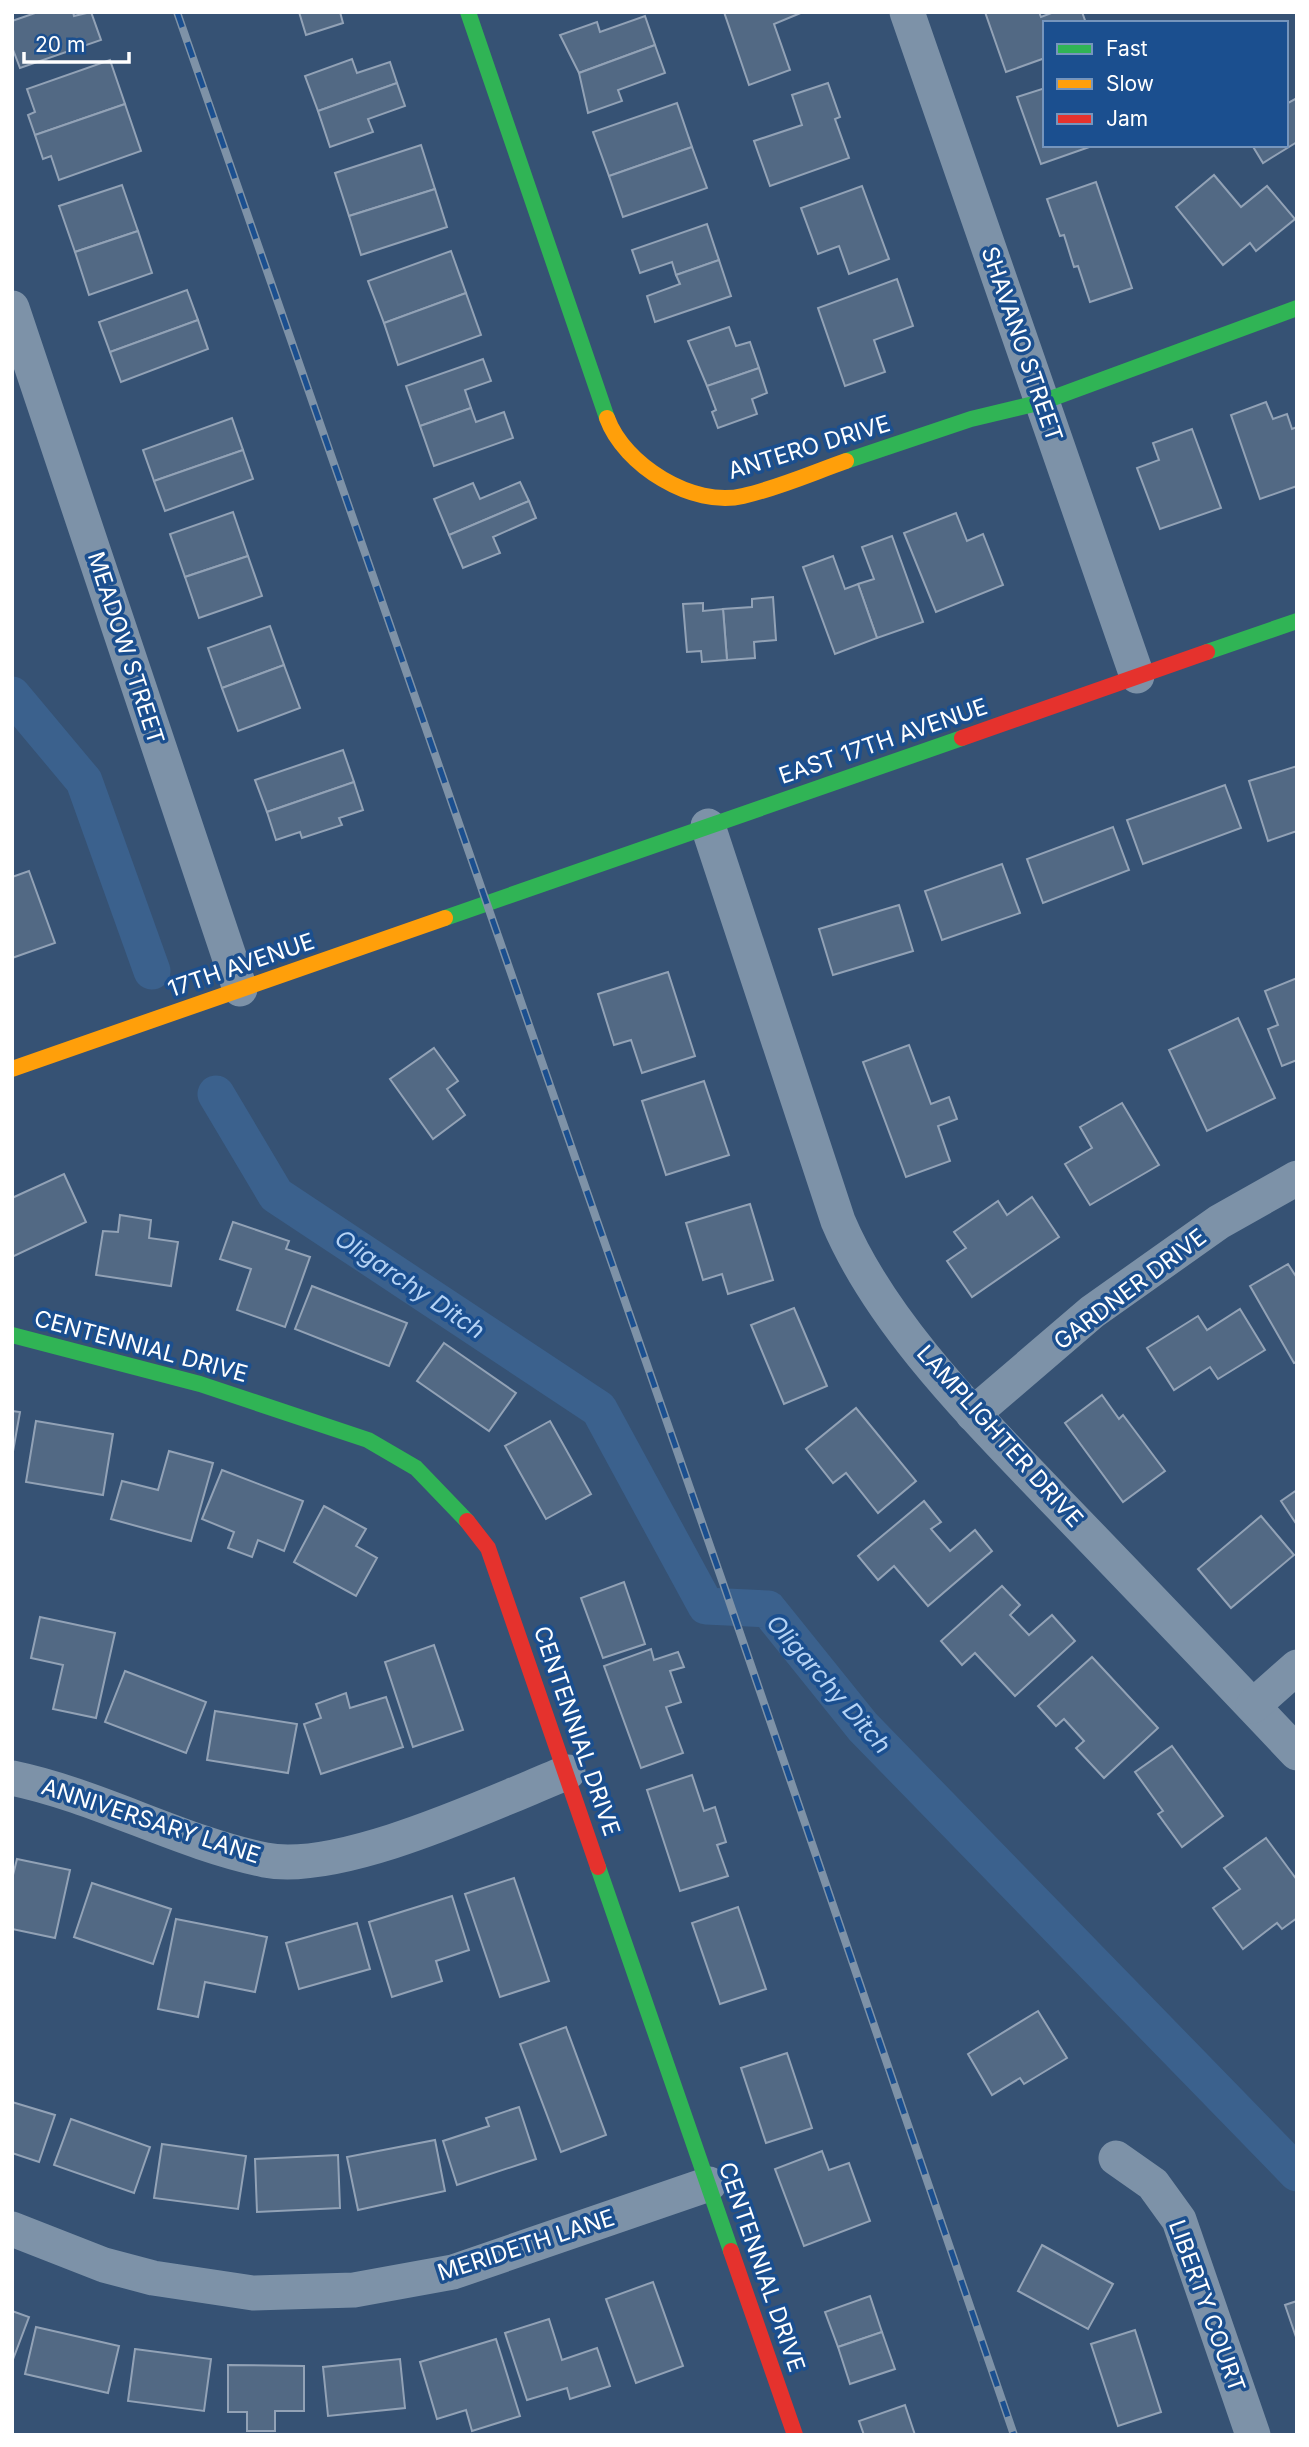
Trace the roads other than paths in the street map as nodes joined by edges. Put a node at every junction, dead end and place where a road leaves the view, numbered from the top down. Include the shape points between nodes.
1 (468, 12) edge
2 (907, 12) edge
3 (12, 308) edge
4 (1297, 308) edge
5 (1042, 402) junction
6 (1297, 621) edge
7 (1137, 676) junction
8 (708, 826) junction
9 (485, 904) joint
10 (240, 989) junction
11 (12, 1069) edge
12 (1297, 1178) edge
13 (12, 1335) edge
14 (973, 1414) junction
15 (1297, 1667) edge
16 (1253, 1706) junction
17 (1297, 1753) edge
18 (568, 1772) junction
19 (12, 1778) edge
20 (1116, 2158) dead end
21 (709, 2184) junction
22 (12, 2229) edge
23 (795, 2435) edge
24 (1254, 2435) edge

1 - 5 street, ANTERO DRIVE via 609,423 627,452 657,479 704,496 741,497 971,419
2 - 5 street, SHAVANO STREET
3 - 10 street, MEADOW STREET
4 - 5 street, ANTERO DRIVE
5 - 7 street, SHAVANO STREET
6 - 7 street, EAST 17TH AVENUE
7 - 8 street, EAST 17TH AVENUE
8 - 9 street, EAST 17TH AVENUE
8 - 14 street, LAMPLIGHTER DRIVE via 851,1253 881,1300
9 - 10 street, 17TH AVENUE
10 - 11 street, 17TH AVENUE
12 - 14 street, GARDNER DRIVE via 1219,1222 1102,1305
13 - 18 street, CENTENNIAL DRIVE via 139,1365 264,1403 385,1448 430,1479 488,1548
14 - 16 street, LAMPLIGHTER DRIVE
15 - 16 street
16 - 17 street, LAMPLIGHTER DRIVE
18 - 19 street, ANNIVERSARY LANE via 432,1828 322,1860 267,1860 48,1785
18 - 21 street, CENTENNIAL DRIVE
20 - 24 street, LIBERTY COURT via 1153,2184 1179,2220
21 - 22 street, MERIDETH LANE via 453,2272 354,2290 253,2293 153,2278 104,2265
21 - 23 street, CENTENNIAL DRIVE

